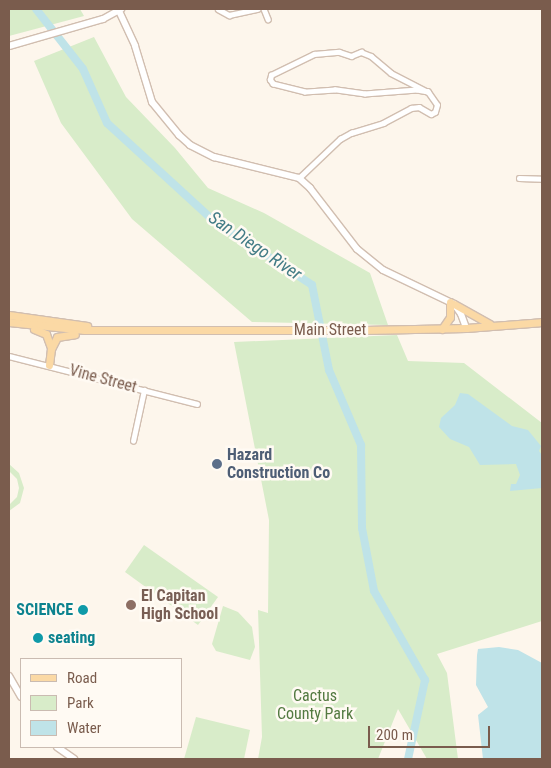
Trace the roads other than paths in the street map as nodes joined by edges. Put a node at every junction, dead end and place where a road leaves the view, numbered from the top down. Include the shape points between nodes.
1 (218, 9) edge
2 (258, 9) edge
3 (264, 9) edge
4 (121, 10) edge
5 (268, 20) dead end
6 (9, 46) edge
7 (428, 92) junction
8 (299, 178) junction
9 (518, 178) dead end
10 (542, 179) edge
11 (452, 303) junction
12 (9, 315) edge
13 (9, 322) edge
14 (542, 322) edge
15 (21, 324) junction
16 (493, 326) junction
17 (466, 328) junction
18 (442, 329) junction
19 (117, 330) junction
20 (52, 349) junction
21 (9, 356) edge
22 (49, 365) junction
23 (144, 390) junction
24 (196, 404) dead end
25 (133, 440) dead end
26 (9, 676) edge
27 (20, 695) edge
28 (58, 748) edge
29 (74, 759) edge

1 - 2 street via 229,14
3 - 5 street
4 - 6 street via 83,26
4 - 8 street via 152,102 179,135 214,158
7 - 7 street via 305,92 278,86 270,80 271,75 314,54 339,52 351,56 361,52 391,73
7 - 8 street via 436,101 435,112 431,114 419,107 411,108 383,123 351,133 340,139
8 - 11 street via 347,239 367,258 404,281
9 - 10 street
11 - 16 main road
11 - 17 street
11 - 18 main road via 450,317
12 - 19 main road, Main Street
13 - 15 main road, Main Street
14 - 16 main road, Main Street
15 - 19 main road, Main Street via 73,330
15 - 20 main road via 46,334
16 - 17 main road, Main Street
17 - 18 main road, Main Street
18 - 19 main road, Main Street
19 - 20 main road via 60,336
20 - 22 main road
21 - 22 street, Vine Street
22 - 23 street, Vine Street
23 - 24 street, Vine Street
23 - 25 street
26 - 27 street
28 - 29 street

